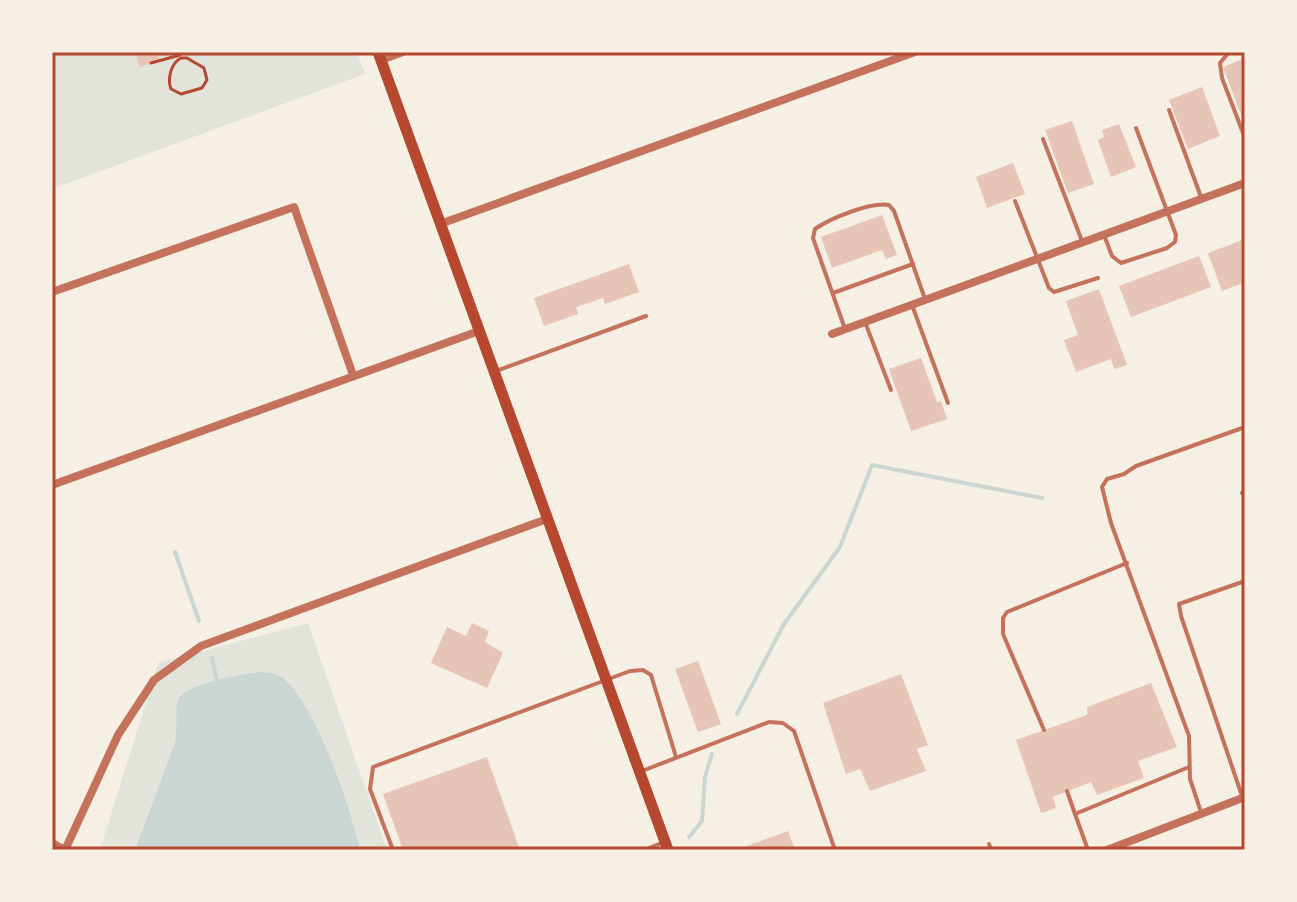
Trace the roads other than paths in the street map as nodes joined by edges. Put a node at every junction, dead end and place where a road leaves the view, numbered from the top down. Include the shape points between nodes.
1 (403, 52) edge
2 (915, 52) edge
3 (1229, 52) edge
4 (379, 56) edge
5 (1169, 110) dead end
6 (1136, 128) dead end
7 (1245, 138) edge
8 (1043, 139) dead end
9 (1245, 183) edge
10 (1202, 199) junction
11 (1015, 201) dead end
12 (1167, 212) junction
13 (440, 224) junction
14 (1104, 235) junction
15 (1082, 243) junction
16 (1038, 259) junction
17 (913, 264) junction
18 (1098, 278) dead end
19 (52, 292) edge
20 (833, 293) junction
21 (925, 300) junction
22 (912, 305) junction
23 (646, 316) dead end
24 (865, 322) junction
25 (845, 329) junction
26 (479, 331) junction
27 (832, 334) dead end
28 (494, 372) junction
29 (353, 375) junction
30 (891, 390) dead end
31 (948, 403) dead end
32 (1245, 427) edge
33 (52, 485) edge
34 (547, 519) junction
35 (1127, 563) junction
36 (1245, 581) edge
37 (606, 681) junction
38 (1044, 730) dead end
39 (676, 757) junction
40 (1189, 767) junction
41 (639, 772) junction
42 (1067, 791) dead end
43 (1244, 798) edge
44 (1201, 812) junction
45 (1075, 814) junction
46 (52, 843) edge
47 (666, 846) edge
48 (65, 850) edge
49 (393, 850) edge
50 (644, 850) edge
51 (835, 850) edge
52 (1088, 850) edge
53 (1107, 850) edge

1 - 4 street
2 - 13 street
3 - 7 lane via 1220,63 1222,78
4 - 13 main road
5 - 10 lane
6 - 12 lane
8 - 15 lane
9 - 10 street
10 - 12 street
11 - 16 lane
12 - 14 street
12 - 14 lane via 1175,242 1142,258 1121,263 1112,256
13 - 26 main road
14 - 15 street
15 - 16 street
16 - 18 lane via 1054,292
16 - 21 street
17 - 20 lane
17 - 20 lane via 889,205 824,223 813,238
17 - 21 lane
19 - 29 street via 294,207
20 - 25 lane
21 - 22 street
22 - 24 street
22 - 31 lane
23 - 28 lane
24 - 25 street
24 - 30 lane
25 - 27 street
26 - 28 main road
26 - 29 street
28 - 34 main road
29 - 33 street
32 - 35 lane via 1107,479 1102,497
34 - 37 main road
34 - 48 street via 201,646 154,680 118,735
35 - 38 lane via 1003,618 1003,634
35 - 40 lane via 1189,736
36 - 43 lane via 1179,604
37 - 39 lane via 630,671 651,675
37 - 41 main road
37 - 49 lane via 373,767 370,789
39 - 41 lane
39 - 51 lane via 769,722 783,723 794,731
40 - 44 lane
40 - 45 lane
41 - 47 main road
42 - 45 lane
43 - 44 street
44 - 53 street
45 - 52 lane
46 - 48 street
47 - 50 lane

